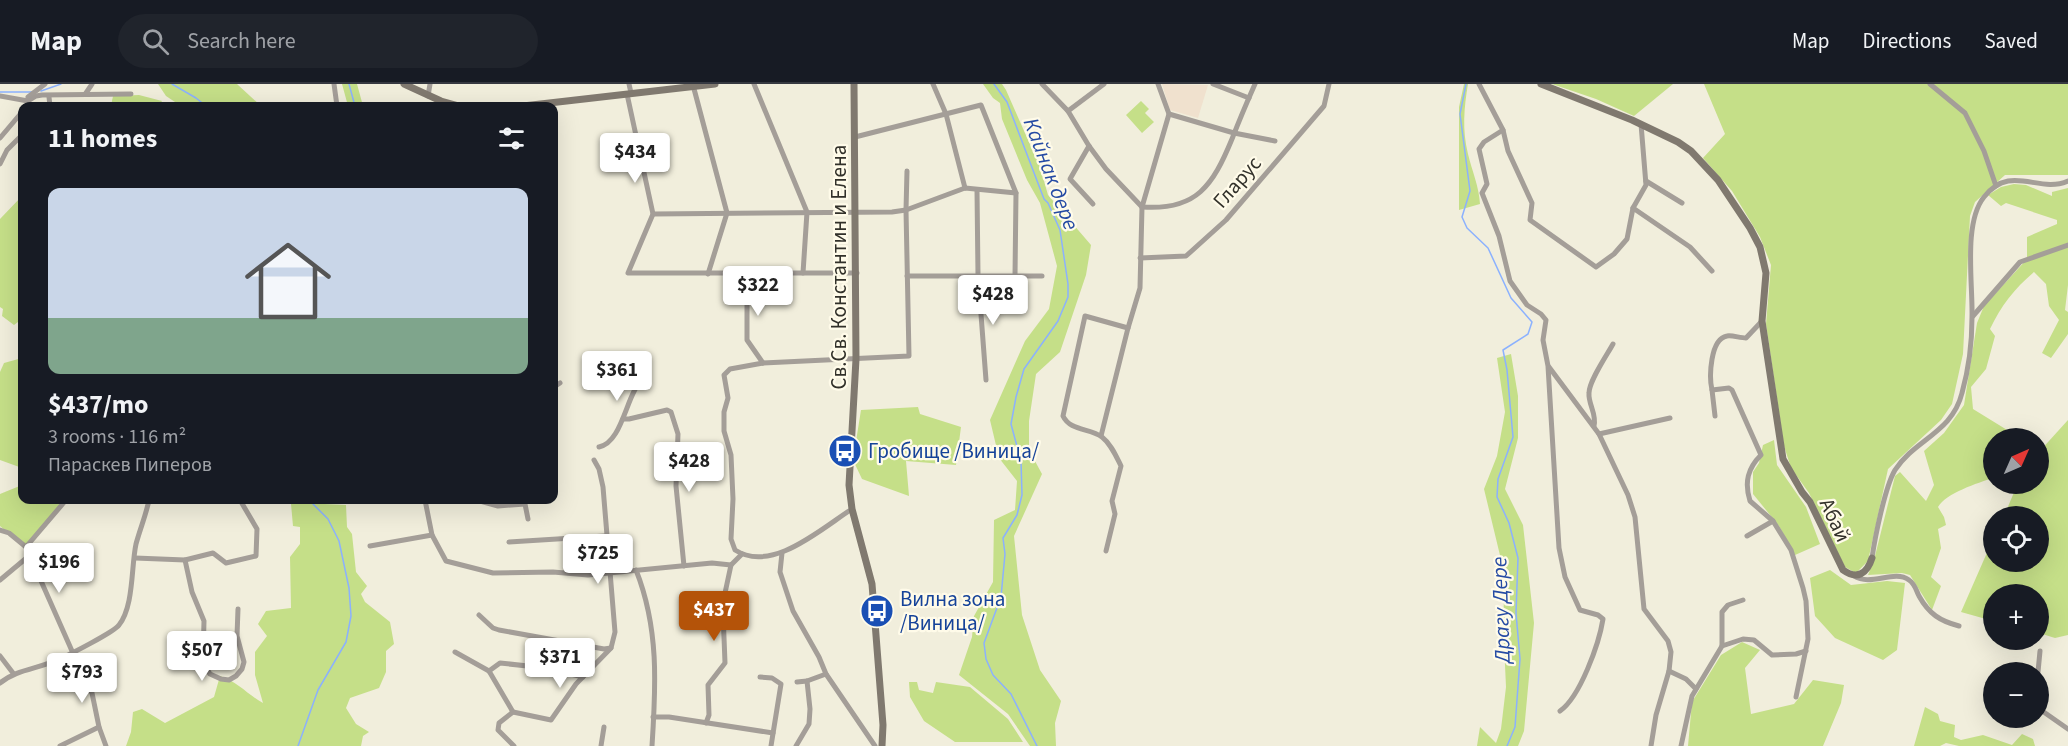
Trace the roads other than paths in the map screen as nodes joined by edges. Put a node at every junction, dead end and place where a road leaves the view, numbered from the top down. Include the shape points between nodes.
1 (45, 84) edge
2 (93, 84) edge
3 (334, 84) edge
4 (405, 84) edge
5 (430, 84) edge
6 (628, 84) edge
7 (715, 84) edge
8 (754, 84) edge
9 (854, 84) edge
10 (933, 84) edge
11 (1042, 84) edge
12 (1104, 84) edge
13 (1158, 84) edge
14 (1213, 84) edge
15 (1256, 84) edge
16 (1329, 84) edge
17 (1479, 84) edge
18 (1541, 84) edge
19 (1930, 84) edge
20 (693, 85) edge
21 (86, 93) junction
22 (131, 94) dead end
23 (629, 94) junction
24 (0, 96) edge
25 (428, 96) junction
26 (50, 97) junction
27 (1250, 98) junction
28 (26, 102) edge
29 (50, 102) edge
30 (336, 102) edge
31 (447, 102) edge
32 (558, 102) edge
33 (1068, 111) junction
34 (946, 114) junction
35 (1168, 114) junction
36 (18, 115) edge
37 (1641, 124) junction
38 (2, 128) edge
39 (1503, 130) junction
40 (1234, 133) junction
41 (855, 137) junction
42 (0, 138) edge
43 (18, 139) edge
44 (1275, 141) dead end
45 (1089, 146) junction
46 (0, 164) edge
47 (907, 171) dead end
48 (1646, 181) junction
49 (2068, 181) edge
50 (1996, 186) junction
51 (965, 189) junction
52 (977, 190) junction
53 (1016, 193) junction
54 (1682, 203) dead end
55 (1093, 204) dead end
56 (1142, 207) junction
57 (1633, 208) junction
58 (906, 210) junction
59 (807, 212) junction
60 (727, 213) junction
61 (856, 213) junction
62 (653, 214) junction
63 (2068, 245) edge
64 (1140, 258) junction
65 (1712, 271) dead end
66 (803, 273) junction
67 (857, 273) junction
68 (708, 274) junction
69 (747, 274) junction
70 (978, 275) junction
71 (907, 276) junction
72 (1015, 276) junction
73 (1042, 276) dead end
74 (1972, 317) junction
75 (1762, 321) junction
76 (1128, 328) junction
77 (1613, 344) dead end
78 (856, 360) junction
79 (763, 363) junction
80 (1548, 366) junction
81 (645, 377) dead end
82 (986, 380) dead end
83 (1712, 390) junction
84 (1715, 416) dead end
85 (1671, 418) dead end
86 (623, 419) junction
87 (1594, 426) junction
88 (1599, 434) junction
89 (1101, 436) junction
90 (601, 447) dead end
91 (594, 460) dead end
92 (63, 504) edge
93 (148, 504) edge
94 (242, 504) edge
95 (425, 504) edge
96 (491, 504) edge
97 (525, 504) edge
98 (525, 504) edge
99 (852, 509) junction
100 (528, 519) dead end
101 (1773, 521) junction
102 (0, 530) edge
103 (432, 535) junction
104 (605, 536) junction
105 (1747, 536) dead end
106 (509, 542) dead end
107 (370, 546) dead end
108 (26, 547) junction
109 (1106, 551) dead end
110 (782, 553) junction
111 (742, 554) junction
112 (30, 555) junction
113 (135, 558) junction
114 (1872, 558) joint
115 (185, 560) junction
116 (731, 565) junction
117 (684, 566) junction
118 (636, 570) junction
119 (609, 572) junction
120 (1854, 576) junction
121 (0, 580) edge
122 (1743, 600) dead end
123 (238, 609) dead end
124 (479, 615) dead end
125 (1959, 626) dead end
126 (1722, 646) junction
127 (611, 648) junction
128 (1806, 651) junction
129 (2040, 651) dead end
130 (455, 652) dead end
131 (69, 653) junction
132 (0, 656) edge
133 (2039, 662) edge
134 (489, 671) junction
135 (1669, 671) junction
136 (13, 673) junction
137 (826, 674) junction
138 (583, 676) junction
139 (760, 677) dead end
140 (807, 681) junction
141 (797, 682) dead end
142 (0, 683) edge
143 (1696, 689) junction
144 (1796, 697) dead end
145 (1560, 711) dead end
146 (513, 712) junction
147 (2049, 716) edge
148 (653, 717) junction
149 (706, 723) junction
150 (99, 727) junction
151 (604, 727) dead end
152 (2068, 729) edge
153 (773, 733) junction
154 (60, 746) edge
155 (106, 746) edge
156 (514, 746) edge
157 (601, 746) edge
158 (652, 746) edge
159 (771, 746) edge
160 (796, 746) edge
161 (874, 746) edge
162 (882, 746) edge
163 (1651, 746) edge
164 (1681, 746) edge

1 - 28 street
2 - 21 street
3 - 30 street
4 - 25 street
5 - 25 street
6 - 23 street
7 - 20 street
8 - 59 street
9 - 41 street, Св.Св. Константин и Елена
10 - 34 street
11 - 33 street
12 - 33 street
13 - 35 street
14 - 27 street
15 - 27 street
16 - 64 street, Гларус via 1324,105 1205,240 1186,256
17 - 39 street
18 - 37 street, Абай
19 - 50 street via 1965,113
20 - 23 street
20 - 60 street
21 - 22 street
21 - 26 street
23 - 32 street
23 - 62 street
24 - 28 street
25 - 31 street
26 - 28 street via 36,96
26 - 29 street
27 - 40 street
33 - 45 street
34 - 41 street
34 - 51 street
34 - 53 street via 981,105
35 - 40 street
35 - 56 street
36 - 38 street
37 - 48 street
37 - 75 street, Абай via 1695,155 1718,180 1750,228 1760,247 1766,273
38 - 42 street
39 - 57 street via 1508,151 1532,204 1530,220 1592,265 1599,266 1627,239
39 - 80 street via 1479,149 1487,184 1482,193 1499,236 1510,281 1527,305 1544,316
40 - 44 street
40 - 56 street via 1220,169 1203,191 1174,205
41 - 61 street, Св.Св. Константин и Елена
43 - 46 street
45 - 55 street via 1070,179
45 - 56 street
47 - 58 street
48 - 54 street
48 - 57 street
49 - 50 street via 2050,185 2016,179
50 - 74 street, Абай via 1982,199 1974,218
51 - 52 street
51 - 58 street
52 - 53 street
52 - 70 street
53 - 72 street
56 - 64 street
57 - 65 street via 1690,247
58 - 61 street
58 - 71 street
59 - 60 street
59 - 61 street
59 - 66 street
60 - 62 street
60 - 68 street
61 - 67 street, Св.Св. Константин и Елена
62 - 68 street via 628,273
63 - 74 street via 2020,261
64 - 76 street via 1140,288
66 - 67 street
66 - 69 street
67 - 78 street, Св.Св. Константин и Елена
68 - 69 street
69 - 79 street via 747,340
70 - 71 street
70 - 72 street
70 - 82 street
71 - 78 street via 909,356
72 - 73 street
74 - 114 street, Абай via 1959,404 1945,426 1895,471
75 - 83 street via 1746,338 1728,336 1716,344 1710,368
75 - 120 street, Абай via 1786,467 1814,510 1838,565
76 - 89 street
76 - 89 street via 1085,316 1063,416 1066,423
77 - 87 street via 1589,388
78 - 79 street
78 - 99 street, Св.Св. Константин и Елена via 849,485
79 - 111 street via 730,369 723,378 728,398 724,431 733,476 731,539
80 - 87 street
80 - 145 street via 1559,548 1565,577 1580,610 1603,620 1588,667 1567,707
81 - 86 street via 637,385
83 - 84 street
83 - 101 street via 1732,390 1761,455 1750,467 1750,501
85 - 88 street
86 - 90 street
86 - 117 street via 671,412 678,434 676,486
87 - 88 street
88 - 135 street via 1635,518 1644,609 1668,641
89 - 109 street via 1121,466
91 - 104 street via 603,487
92 - 108 street
93 - 113 street
94 - 115 street via 257,529 256,556 226,563 213,553
95 - 103 street
96 - 98 street
97 - 100 street
99 - 110 street
99 - 162 street, Св.Св. Константин и Елена via 872,584 884,725
101 - 105 street
101 - 128 street via 1791,550 1803,588
102 - 108 street
103 - 107 street
103 - 119 street via 446,561 493,573
104 - 106 street
104 - 119 street
108 - 112 street
110 - 111 street
110 - 137 street via 780,572 786,594
111 - 116 street
112 - 121 street
112 - 131 street
113 - 115 street
113 - 131 street via 132,588 121,623
114 - 120 street, Абай via 1867,569
115 - 123 street via 204,621 203,659 210,674 221,679 236,676 244,662 237,636
116 - 117 street
116 - 149 street via 723,612 725,663 708,685
117 - 118 street
118 - 119 street
118 - 148 street via 647,600 656,660
119 - 127 street via 615,615
120 - 125 street via 1866,581 1908,579 1938,620
122 - 126 street via 1728,605 1722,612
124 - 127 street via 499,630
126 - 128 street via 1743,639 1754,640 1772,655
126 - 143 street
127 - 138 street
128 - 144 street
129 - 133 street
130 - 134 street
131 - 136 street via 42,667
131 - 150 street via 92,693
132 - 136 street
134 - 138 street via 500,663
134 - 146 street
135 - 143 street
135 - 163 street
136 - 142 street
137 - 140 street
137 - 161 street
138 - 146 street via 551,720
139 - 153 street via 781,684
140 - 141 street
140 - 160 street via 809,724
143 - 164 street
146 - 156 street via 497,728
147 - 152 street
148 - 149 street
148 - 158 street
149 - 153 street
150 - 154 street
150 - 155 street
151 - 157 street
153 - 159 street

